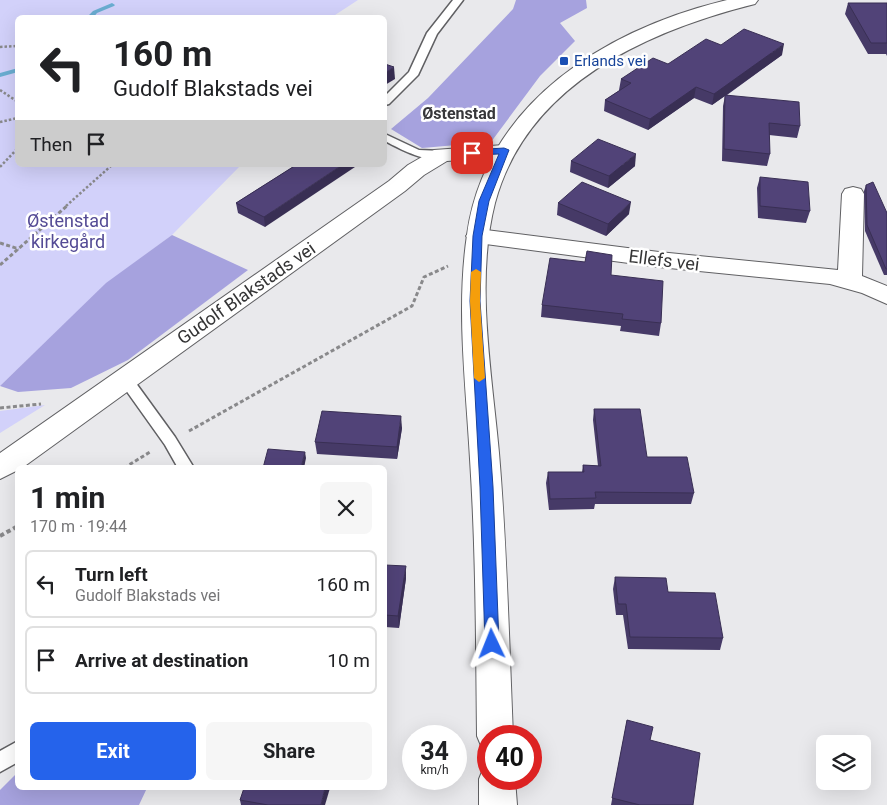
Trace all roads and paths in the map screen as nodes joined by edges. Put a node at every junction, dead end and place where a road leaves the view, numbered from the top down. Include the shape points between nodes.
1 (458, 0) edge
2 (749, 0) edge
3 (0, 46) edge
4 (15, 46) edge
5 (0, 90) edge
6 (15, 100) edge
7 (387, 100) edge
8 (15, 119) edge
9 (0, 122) edge
10 (387, 138) edge
11 (504, 150) junction
12 (15, 151) edge
13 (442, 155) junction
14 (0, 167) edge
15 (110, 167) edge
16 (852, 194) dead end
17 (478, 236) junction
18 (0, 243) edge
19 (19, 249) junction
20 (0, 265) edge
21 (449, 265) dead end
22 (850, 278) junction
23 (887, 296) edge
24 (125, 379) junction
25 (170, 442) junction
26 (129, 465) edge
27 (184, 465) edge
28 (0, 468) edge
29 (15, 528) edge
30 (0, 536) edge
31 (496, 725) edge
32 (15, 752) edge
33 (0, 763) edge
34 (497, 790) edge
35 (498, 805) edge

1 - 7 lane via 432,33 414,73
2 - 11 street via 678,20 599,58 534,110
3 - 4 path
5 - 6 path
8 - 9 path
10 - 13 lane via 417,153
11 - 13 street, Gudolf Blakstads vei
11 - 17 street via 484,201
12 - 14 path
13 - 24 street, Gudolf Blakstads vei via 416,170
15 - 19 path
16 - 22 street
17 - 22 street, Ellefs vei via 720,266
17 - 31 street via 475,301
18 - 19 path
19 - 20 path
21 - 25 path via 424,277 412,306
22 - 23 street, Ellefs vei via 875,287
24 - 25 lane
24 - 28 street, Gudolf Blakstads vei
25 - 26 path
25 - 27 lane
29 - 30 path
32 - 33 lane
34 - 35 street

